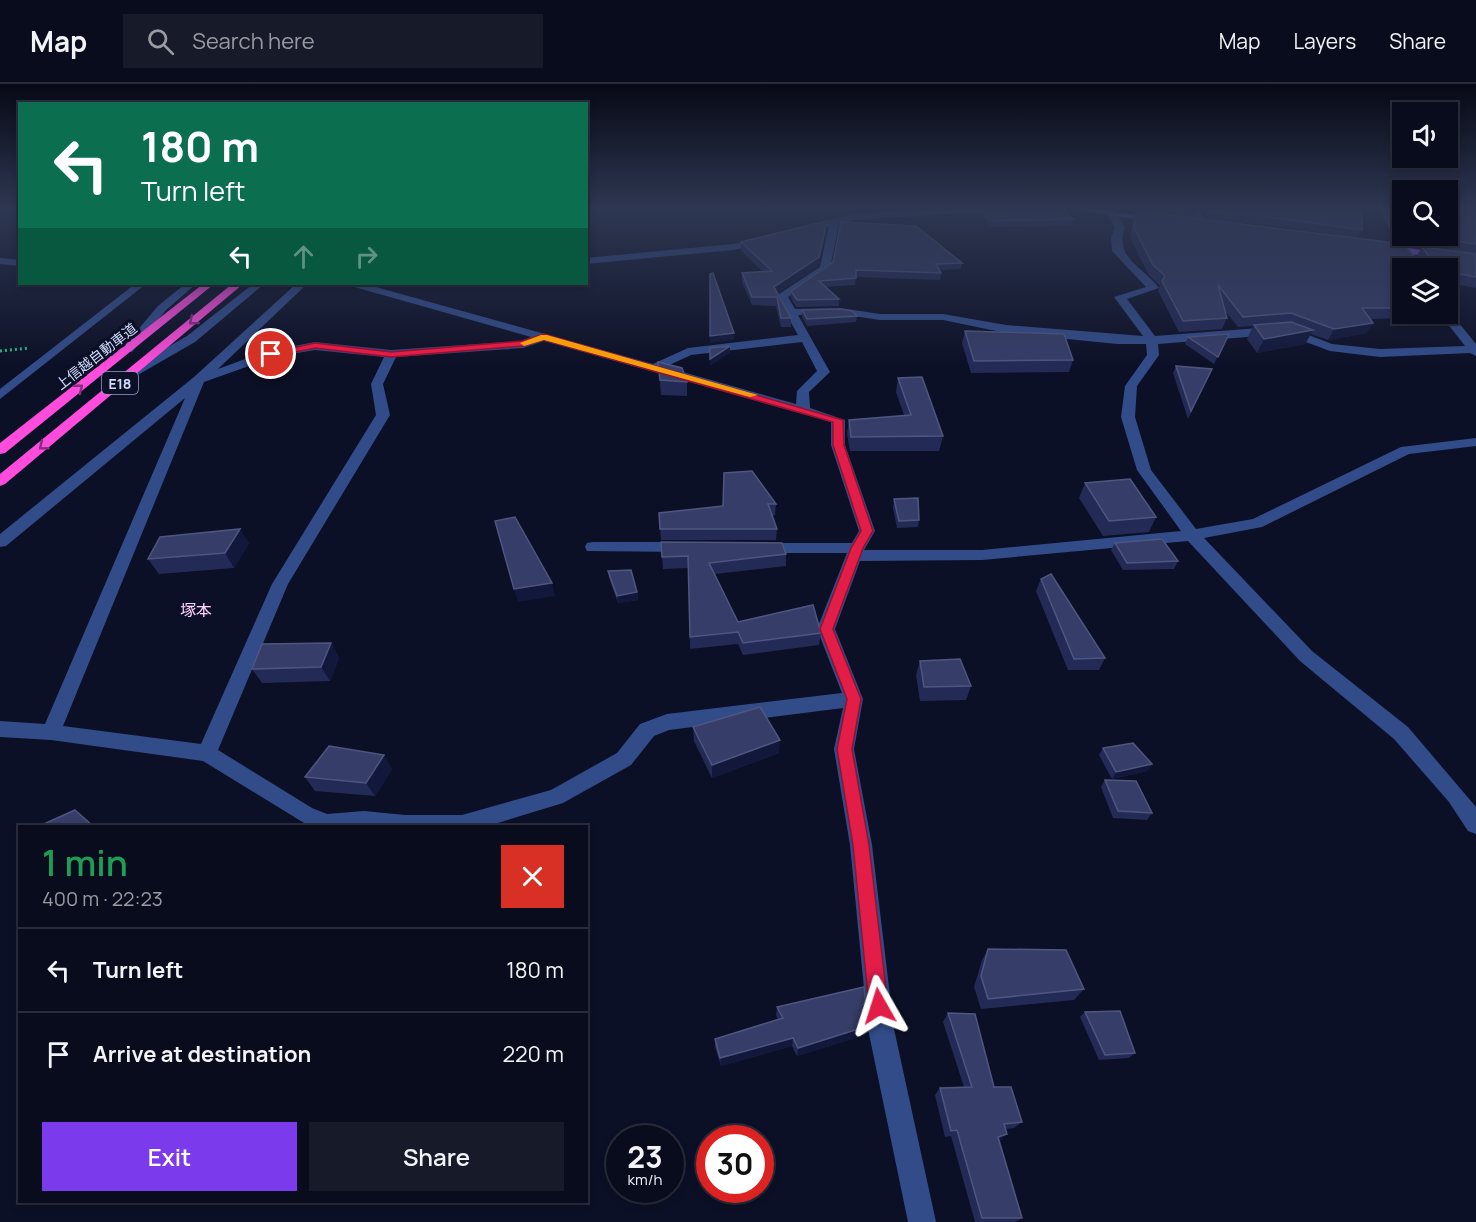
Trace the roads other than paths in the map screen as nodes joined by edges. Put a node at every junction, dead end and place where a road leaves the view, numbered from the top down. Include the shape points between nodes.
1 (1, 261) edge
2 (826, 261) edge
3 (1128, 261) edge
4 (18, 263) edge
5 (140, 285) edge
6 (190, 285) edge
7 (208, 285) edge
8 (237, 285) edge
9 (258, 285) edge
10 (301, 285) edge
11 (359, 285) edge
12 (793, 312) junction
13 (1454, 324) edge
14 (544, 337) junction
15 (807, 338) junction
16 (1152, 340) junction
17 (127, 350) junction
18 (1475, 350) edge
19 (391, 354) junction
20 (654, 368) junction
21 (132, 373) junction
22 (199, 380) junction
23 (0, 395) edge
24 (803, 409) junction
25 (1476, 442) edge
26 (0, 450) edge
27 (0, 481) edge
28 (1192, 535) junction
29 (0, 542) edge
30 (593, 547) dead end
31 (696, 547) edge
32 (742, 548) edge
33 (857, 552) junction
34 (854, 699) junction
35 (0, 729) edge
36 (51, 732) junction
37 (207, 753) junction
38 (1476, 824) edge
39 (922, 1222) edge

1 - 4 street
2 - 12 street via 825,268 782,296
3 - 16 street via 1154,288 1120,297
5 - 23 street
6 - 17 street via 162,308
7 - 17 highway, 上信越自動車道 / E18
8 -> 21 highway, E18
9 - 21 street via 191,339
10 - 22 street
11 - 14 street
12 - 15 street
12 - 16 street via 943,317 1006,329
13 - 18 street
14 - 19 street via 523,344
14 - 20 street
15 - 20 street via 688,352
15 - 24 street via 824,372 803,391
16 - 18 street via 1285,330 1330,347 1380,353
16 - 28 street via 1153,355 1131,386 1128,417 1144,471
26 -> 17 highway, 上信越自動車道 / E18
19 - 22 street via 315,346 271,354
19 - 37 street via 377,384 383,415 280,584
20 - 24 street
21 -> 27 highway, E18
22 - 29 street
22 - 36 street
24 - 33 street via 838,420 838,445 867,531
25 - 28 street via 1406,450 1257,523
28 - 33 street via 982,555
28 - 38 street via 1306,656 1401,733
30 - 31 street
32 - 33 street
33 - 34 street via 826,629
34 - 37 street via 668,722 647,730 624,759 556,796 462,825 364,820 327,824 305,815
34 - 39 street via 844,749 861,845 881,1029
35 - 36 street
36 - 37 street

